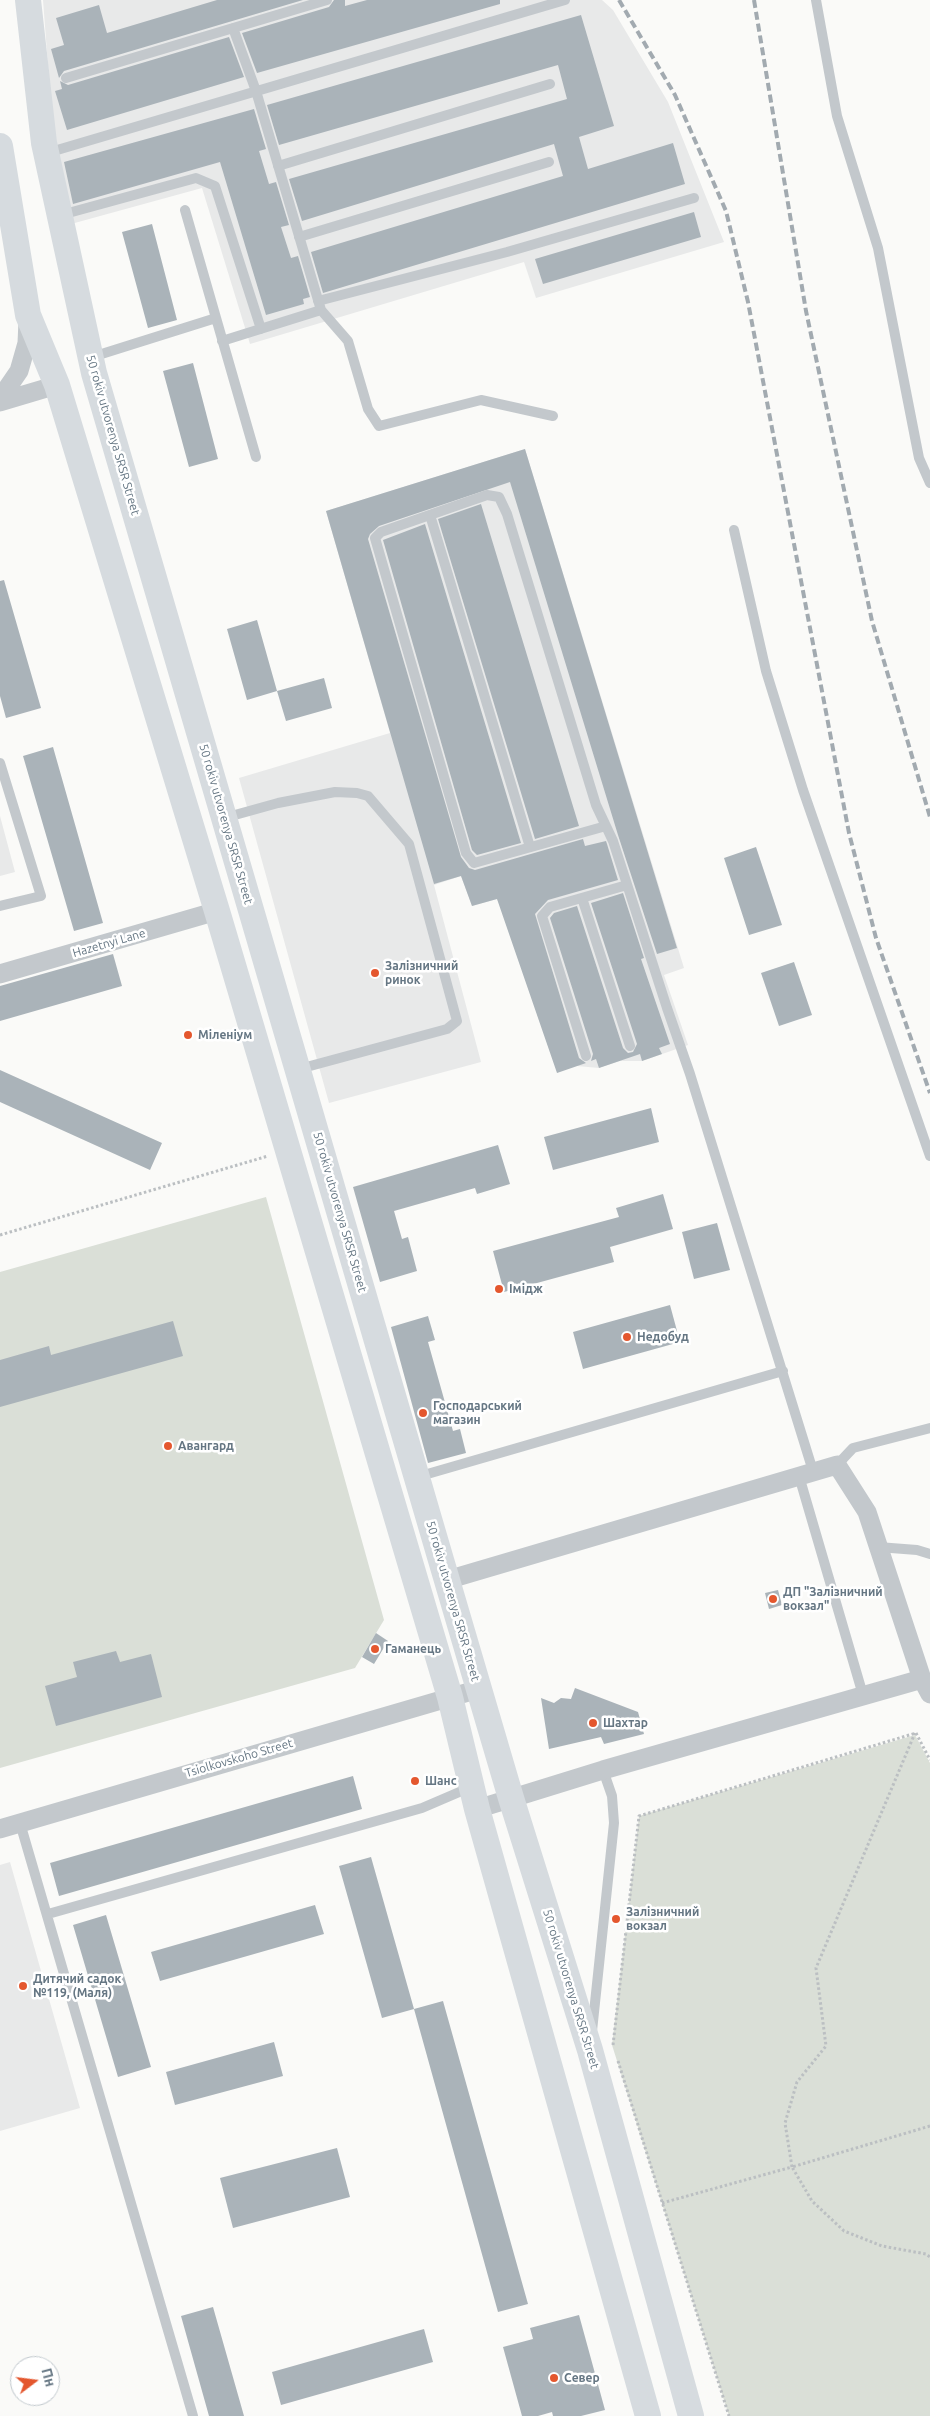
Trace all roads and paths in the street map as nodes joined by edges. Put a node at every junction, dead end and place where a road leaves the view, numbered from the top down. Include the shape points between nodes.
1 (28, 0) edge
2 (327, 0) edge
3 (565, 0) edge
4 (816, 0) edge
5 (233, 28) junction
6 (66, 78) dead end
7 (550, 84) dead end
8 (256, 91) junction
9 (0, 146) edge
10 (46, 153) junction
11 (549, 162) dead end
12 (278, 166) junction
13 (694, 198) dead end
14 (186, 210) dead end
15 (60, 215) junction
16 (299, 237) junction
17 (320, 305) junction
18 (28, 315) junction
19 (216, 318) junction
20 (260, 329) junction
21 (222, 341) junction
22 (92, 365) junction
23 (57, 385) junction
24 (0, 394) edge
25 (0, 402) edge
26 (553, 416) dead end
27 (256, 457) dead end
28 (930, 483) edge
29 (430, 515) junction
30 (734, 530) dead end
31 (0, 763) edge
32 (224, 818) junction
33 (606, 826) junction
34 (530, 848) junction
35 (627, 885) junction
36 (582, 898) junction
37 (0, 906) edge
38 (217, 911) junction
39 (0, 974) edge
40 (630, 1046) dead end
41 (586, 1056) dead end
42 (298, 1070) junction
43 (287, 1151) junction
44 (930, 1156) edge
45 (0, 1235) edge
46 (782, 1372) junction
47 (930, 1428) edge
48 (837, 1464) junction
49 (806, 1474) junction
50 (417, 1476) junction
51 (878, 1547) junction
52 (930, 1554) edge
53 (447, 1580) junction
54 (926, 1686) edge
55 (479, 1689) junction
56 (863, 1696) junction
57 (450, 1697) junction
58 (916, 1732) junction
59 (930, 1760) edge
60 (603, 1770) junction
61 (475, 1798) junction
62 (512, 1798) junction
63 (20, 1823) junction
64 (0, 1829) edge
65 (48, 1914) junction
66 (590, 2050) junction
67 (930, 2126) edge
68 (792, 2167) junction
69 (662, 2203) junction
70 (930, 2257) edge
71 (193, 2416) edge
72 (648, 2416) edge
73 (691, 2416) edge
74 (729, 2416) edge

1 - 10 main road, 50 rokiv utvorenya SRSR Street
2 - 5 lane
3 - 8 lane
4 - 28 lane via 837,116 878,248 919,458
5 - 6 lane
5 - 8 lane
7 - 12 lane
8 - 10 lane
8 - 12 lane
9 - 18 main road
10 - 15 main road, 50 rokiv utvorenya SRSR Street
11 - 16 lane
12 - 16 lane
13 - 17 lane
14 - 19 lane
15 - 20 lane via 196,178 215,186
15 - 22 main road, 50 rokiv utvorenya SRSR Street
16 - 17 lane
17 - 20 lane
17 - 26 lane via 348,341 368,410 379,426 481,400
18 - 23 main road
18 - 24 street via 27,343 20,371
19 - 21 lane
19 - 22 lane
20 - 21 lane
21 - 27 lane
22 - 23 main road
22 - 32 main road, 50 rokiv utvorenya SRSR Street
23 - 25 street
23 - 38 main road
29 - 33 lane via 486,495 499,497 507,514 596,805
29 - 34 lane
29 - 34 lane via 381,532 375,538 466,853 474,863
30 - 44 lane via 768,680
31 - 37 lane via 41,896
32 - 42 main road, 50 rokiv utvorenya SRSR Street
32 - 42 lane via 335,792 357,793 368,796 410,844 457,1021 447,1029
33 - 34 lane
33 - 35 lane
35 - 36 lane
35 - 46 lane via 690,1074
36 - 40 lane
36 - 41 lane via 550,907 542,916
38 - 39 street, Hazetnyi Lane
38 - 43 main road
42 - 50 main road, 50 rokiv utvorenya SRSR Street
43 - 45 path
43 - 57 main road
46 - 49 lane
46 - 50 lane
47 - 48 lane via 853,1448
48 - 49 street
48 - 51 street via 867,1512
49 - 53 street
49 - 56 lane
50 - 53 main road, 50 rokiv utvorenya SRSR Street
51 - 52 lane
51 - 54 street
53 - 55 main road, 50 rokiv utvorenya SRSR Street
54 - 56 street
55 - 57 street, Tsiolkovskoho Street
55 - 62 main road, 50 rokiv utvorenya SRSR Street
56 - 60 street
57 - 61 main road
57 - 63 street, Tsiolkovskoho Street
58 - 59 path
58 - 68 path via 816,1968 826,2046 797,2082 786,2123
58 - 69 path via 640,1816 612,2045
60 - 62 street
60 - 66 lane via 612,1796 614,1823
61 - 62 street
61 - 65 lane via 422,1808
61 - 72 main road
62 - 66 main road, 50 rokiv utvorenya SRSR Street
63 - 64 street, Tsiolkovskoho Street
63 - 65 lane
65 - 71 lane
66 - 73 main road, 50 rokiv utvorenya SRSR Street
67 - 68 path
68 - 69 path
68 - 70 path via 812,2201 844,2231 882,2246
69 - 74 path

